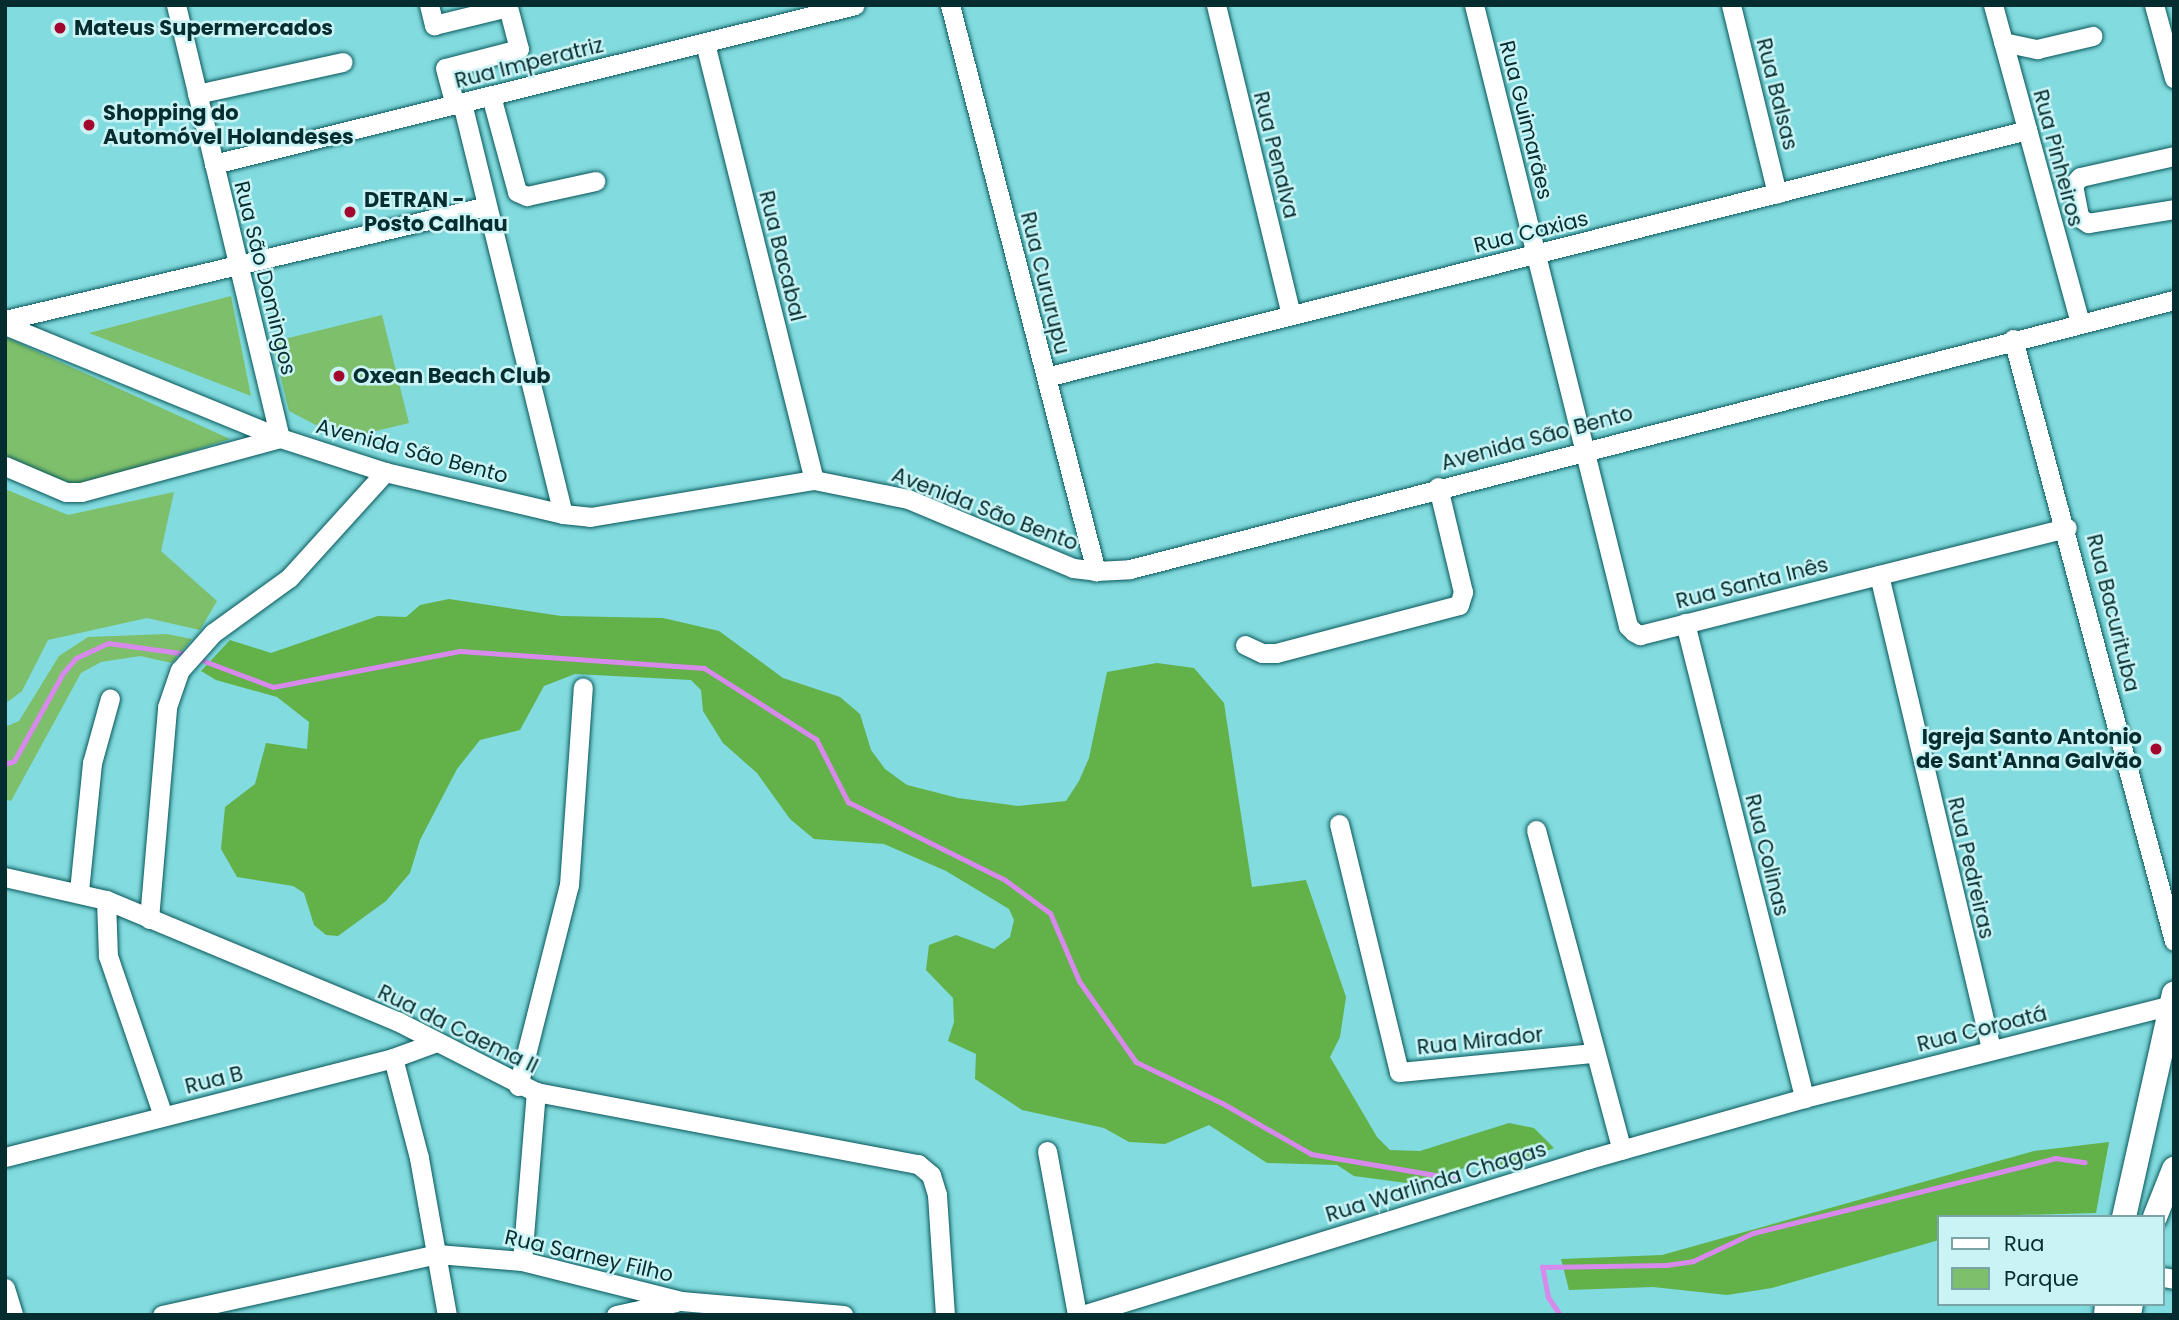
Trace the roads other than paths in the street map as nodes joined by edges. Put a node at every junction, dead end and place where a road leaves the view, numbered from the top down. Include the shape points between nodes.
1 (176, 5) edge
2 (429, 5) edge
3 (855, 5) edge
4 (950, 5) edge
5 (1216, 5) edge
6 (1474, 5) edge
7 (1731, 5) edge
8 (1993, 5) edge
9 (2154, 5) edge
10 (2092, 36) dead end
11 (2003, 41) junction
12 (705, 43) junction
13 (342, 62) dead end
14 (2174, 78) edge
15 (197, 94) junction
16 (491, 96) junction
17 (458, 104) junction
18 (2027, 130) junction
19 (2174, 156) edge
20 (214, 164) junction
21 (595, 181) dead end
22 (1777, 193) junction
23 (2076, 204) junction
24 (487, 206) junction
25 (2174, 209) edge
26 (2049, 211) junction
27 (1536, 254) junction
28 (239, 267) junction
29 (2170, 302) edge
30 (1291, 315) junction
31 (5, 322) edge
32 (2080, 322) junction
33 (2013, 340) junction
34 (1046, 377) junction
35 (280, 438) junction
36 (1584, 449) junction
37 (5, 466) edge
38 (385, 472) junction
39 (814, 480) junction
40 (1438, 487) junction
41 (563, 514) junction
42 (2067, 528) junction
43 (1096, 571) junction
44 (1879, 575) junction
45 (1685, 623) junction
46 (1245, 645) dead end
47 (583, 687) dead end
48 (110, 698) dead end
49 (1339, 824) dead end
50 (1536, 830) dead end
51 (5, 877) edge
52 (79, 891) junction
53 (106, 900) junction
54 (149, 919) junction
55 (2174, 941) edge
56 (2173, 1000) edge
57 (434, 1043) junction
58 (1991, 1049) junction
59 (1592, 1053) junction
60 (393, 1058) junction
61 (527, 1089) junction
62 (1804, 1098) junction
63 (163, 1116) junction
64 (1622, 1150) junction
65 (1047, 1151) dead end
66 (5, 1157) edge
67 (2174, 1169) edge
68 (2124, 1215) edge
69 (2156, 1215) edge
70 (437, 1254) junction
71 (522, 1261) junction
72 (5, 1288) edge
73 (681, 1301) junction
74 (13, 1315) edge
75 (162, 1315) edge
76 (447, 1315) edge
77 (615, 1315) edge
78 (843, 1315) edge
79 (945, 1315) edge
80 (1079, 1315) edge

1 - 15 street, Rua São Domingos
2 - 17 street via 434,25 508,7 519,49 445,68
3 - 12 street, Rua Imperatriz
4 - 34 street, Rua Cururupu
5 - 30 street, Rua Penalva
6 - 27 street, Rua Guimarães
7 - 22 street, Rua Balsas
8 - 11 street, Rua Pinheiros
9 - 14 street
10 - 11 street via 2037,49
11 - 18 street, Rua Pinheiros
12 - 16 street, Rua Imperatriz
12 - 39 street, Rua Bacabal
13 - 15 street
15 - 20 street, Rua São Domingos
16 - 17 street, Rua Imperatriz
16 - 21 street via 517,192 527,196
17 - 20 street, Rua Imperatriz
17 - 24 street
18 - 22 street, Rua Caxias
18 - 26 street, Rua Pinheiros
19 - 23 street via 2080,177 2073,185
20 - 28 street, Rua São Domingos
22 - 27 street, Rua Caxias
23 - 25 street via 2079,217 2088,223
23 - 26 street
24 - 28 street
24 - 41 street
26 - 32 street, Rua Pinheiros
27 - 30 street, Rua Caxias
27 - 36 street, Rua Guimarães
28 - 31 street
28 - 35 street, Rua São Domingos
29 - 32 street, Avenida São Bento
30 - 34 street, Rua Caxias
31 - 35 street, Avenida São Bento
32 - 33 street, Avenida São Bento
33 - 36 street, Avenida São Bento
33 - 42 street, Rua Bacurituba
34 - 43 street, Rua Cururupu
35 - 37 street via 81,492 66,492
35 - 38 street, Avenida São Bento
36 - 40 street, Avenida São Bento
36 - 45 street, Rua Santa Inês via 1628,626 1640,635
38 - 41 street, Avenida São Bento
38 - 54 street via 289,578 213,633 180,670 167,707
39 - 41 street, Avenida São Bento via 590,517
39 - 43 street, Avenida São Bento via 908,499 1073,568
40 - 43 street, Avenida São Bento via 1130,569
40 - 46 street via 1463,592 1458,605 1276,653
42 - 44 street, Rua Santa Inês
42 - 55 street, Rua Bacurituba
44 - 45 street, Rua Santa Inês
44 - 58 street, Rua Pedreiras
45 - 62 street, Rua Colinas
47 - 61 street via 569,885
48 - 52 street via 92,763
49 - 59 street, Rua Mirador via 1399,1072
50 - 59 street
51 - 52 street, Rua da Caema II
52 - 53 street, Rua da Caema II
53 - 54 street, Rua da Caema II
53 - 63 street via 108,956
54 - 57 street, Rua da Caema II via 397,1021
56 - 58 street, Rua Coroatá
56 - 68 main road
57 - 60 street, Rua B
57 - 61 street, Rua da Caema II
58 - 62 street, Rua Coroatá
59 - 64 street
60 - 63 street, Rua B
60 - 70 street
61 - 71 street
61 - 79 street, Rua da Caema II via 918,1164 931,1175 937,1195
62 - 64 street, Rua Warlinda Chagas
63 - 66 street, Rua B
64 - 80 street, Rua Warlinda Chagas
65 - 80 street
67 - 69 main road
70 - 71 street, Rua Sarney Filho
70 - 75 street, Rua Sarney Filho
70 - 76 street
71 - 73 street, Rua Sarney Filho
72 - 74 street
73 - 77 street
73 - 78 street, Rua Sarney Filho

